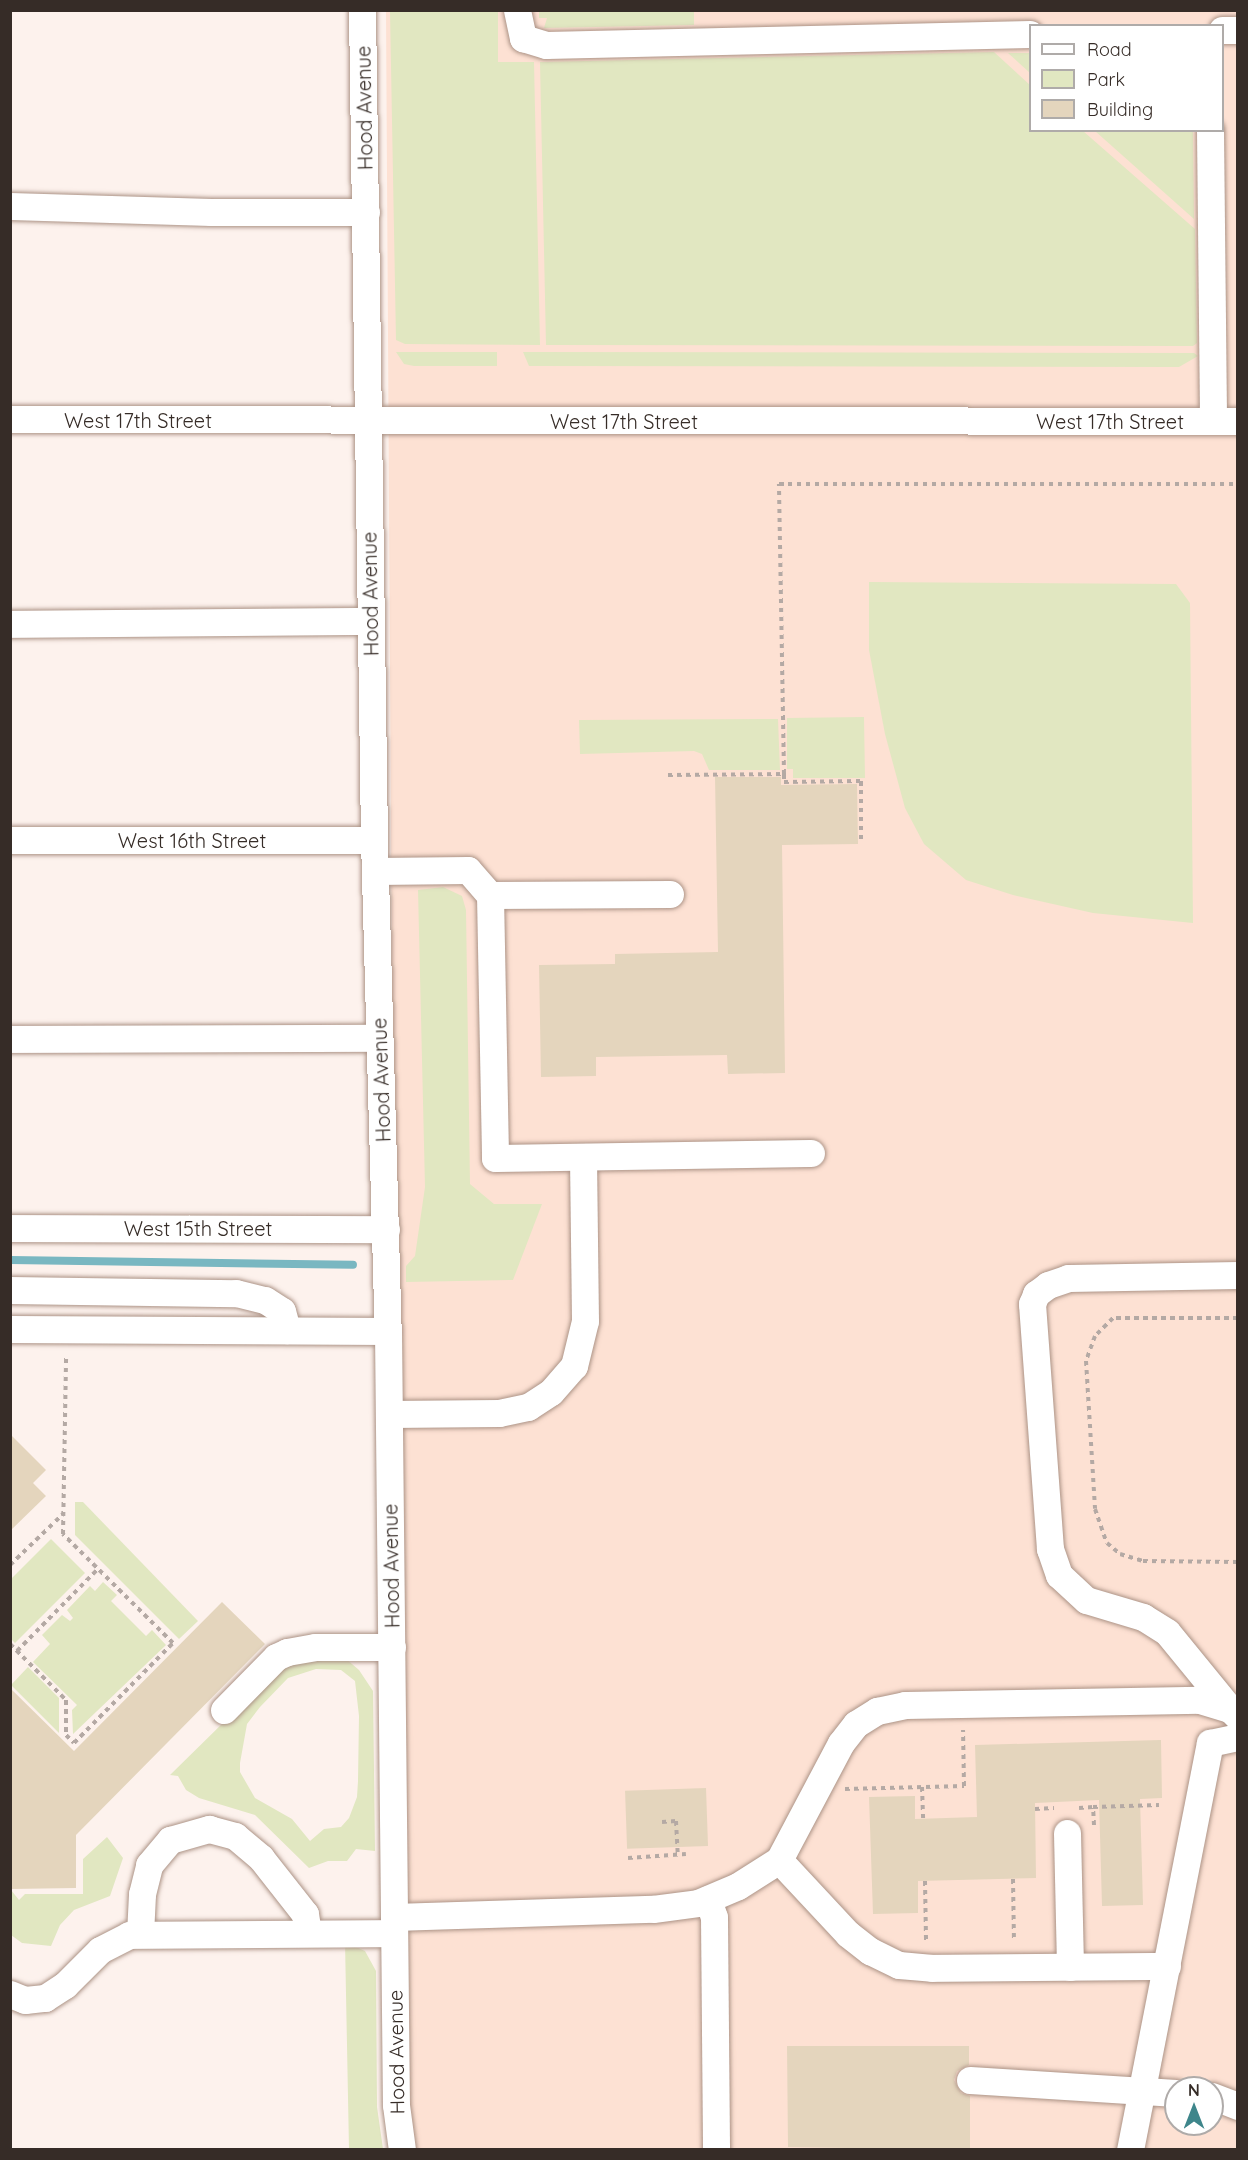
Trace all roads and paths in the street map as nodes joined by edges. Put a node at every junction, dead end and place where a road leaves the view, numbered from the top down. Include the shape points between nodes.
1 (362, 10) edge
2 (517, 10) edge
3 (1029, 34) edge
4 (1210, 132) edge
5 (10, 206) edge
6 (366, 212) junction
7 (10, 420) edge
8 (369, 421) junction
9 (1225, 421) edge
10 (1238, 484) edge
11 (370, 621) junction
12 (10, 624) edge
13 (784, 774) junction
14 (668, 775) dead end
15 (10, 840) edge
16 (374, 840) junction
17 (861, 843) dead end
18 (375, 871) junction
19 (670, 894) dead end
20 (490, 895) junction
21 (379, 1038) junction
22 (10, 1039) edge
23 (812, 1154) dead end
24 (583, 1157) junction
25 (10, 1228) edge
26 (386, 1229) junction
27 (1238, 1275) edge
28 (10, 1290) edge
29 (1238, 1318) edge
30 (10, 1329) edge
31 (66, 1329) junction
32 (287, 1330) junction
33 (388, 1331) junction
34 (389, 1414) junction
35 (63, 1514) junction
36 (1238, 1562) edge
37 (10, 1565) edge
38 (98, 1569) junction
39 (10, 1644) edge
40 (392, 1647) junction
41 (17, 1651) junction
42 (962, 1704) junction
43 (224, 1710) dead end
44 (1234, 1713) edge
45 (1238, 1737) edge
46 (922, 1787) junction
47 (815, 1790) junction
48 (1159, 1805) dead end
49 (923, 1818) dead end
50 (662, 1822) dead end
51 (1094, 1830) dead end
52 (1067, 1833) dead end
53 (686, 1854) dead end
54 (678, 1855) junction
55 (628, 1858) dead end
56 (780, 1860) junction
57 (1013, 1879) dead end
58 (925, 1881) dead end
59 (708, 1899) junction
60 (394, 1925) junction
61 (308, 1933) junction
62 (140, 1934) junction
63 (1167, 1966) junction
64 (1014, 1967) junction
65 (1070, 1967) junction
66 (927, 1968) junction
67 (10, 1994) edge
68 (969, 2080) dead end
69 (1142, 2090) junction
70 (1164, 2091) edge
71 (402, 2150) edge
72 (716, 2150) edge
73 (1130, 2150) edge

1 - 6 street, Hood Avenue
2 - 3 street via 523,38 546,45
4 - 9 street
5 - 6 street
6 - 8 street, Hood Avenue
7 - 8 street, West 17th Street
8 - 9 street, West 17th Street
8 - 11 street, Hood Avenue
10 - 13 path via 779,484
11 - 12 street
11 - 16 street, Hood Avenue
13 - 14 path
13 - 17 path via 784,782 861,781
15 - 16 street, West 16th Street
16 - 18 street, Hood Avenue
18 - 20 street via 468,870
18 - 21 street, Hood Avenue
19 - 20 street
20 - 24 street via 495,1158
21 - 22 street
21 - 26 street, Hood Avenue
23 - 24 street
24 - 34 street via 585,1321 574,1366 551,1392 528,1407 499,1413
25 - 26 street, West 15th Street
26 - 33 street, Hood Avenue
27 - 44 street via 1068,1278 1048,1285 1036,1294 1032,1304 1050,1550 1059,1575 1086,1600 1143,1617 1167,1632
28 - 32 street via 236,1293 265,1300 282,1311
29 - 36 path via 1113,1318 1095,1336 1086,1361 1095,1509 1107,1543 1120,1554 1143,1561
30 - 31 street
31 - 32 street
31 - 35 path
32 - 33 street
33 - 34 street, Hood Avenue
34 - 40 street, Hood Avenue
35 - 37 path
35 - 38 path via 63,1534
38 - 41 path
38 - 41 path via 173,1643 74,1743 66,1735 66,1700
39 - 41 path
40 - 43 street via 315,1647 287,1652 276,1658
40 - 60 street, Hood Avenue
42 - 44 street via 1200,1700
42 - 46 path via 964,1786
42 - 47 street via 905,1705 877,1711 856,1724 841,1743
45 - 63 street via 1210,1743
46 - 47 path
46 - 49 path
47 - 56 street
48 - 51 path via 1094,1807
50 - 54 path via 676,1821
52 - 65 street
53 - 54 path
54 - 55 path
56 - 59 street
56 - 66 street via 801,1888 863,1945 899,1965
57 - 64 path
58 - 66 path
59 - 60 street via 653,1909
59 - 72 street via 714,1917
60 - 61 street
60 - 71 street, Hood Avenue via 396,2105
61 - 62 street
61 - 62 street via 305,1914 261,1858 235,1836 209,1829 170,1840 149,1865 142,1894
62 - 67 street via 108,1945 45,1998 25,2000
63 - 65 street
63 - 69 street
64 - 65 street
64 - 66 street
68 - 69 street
69 - 70 street
69 - 73 street

